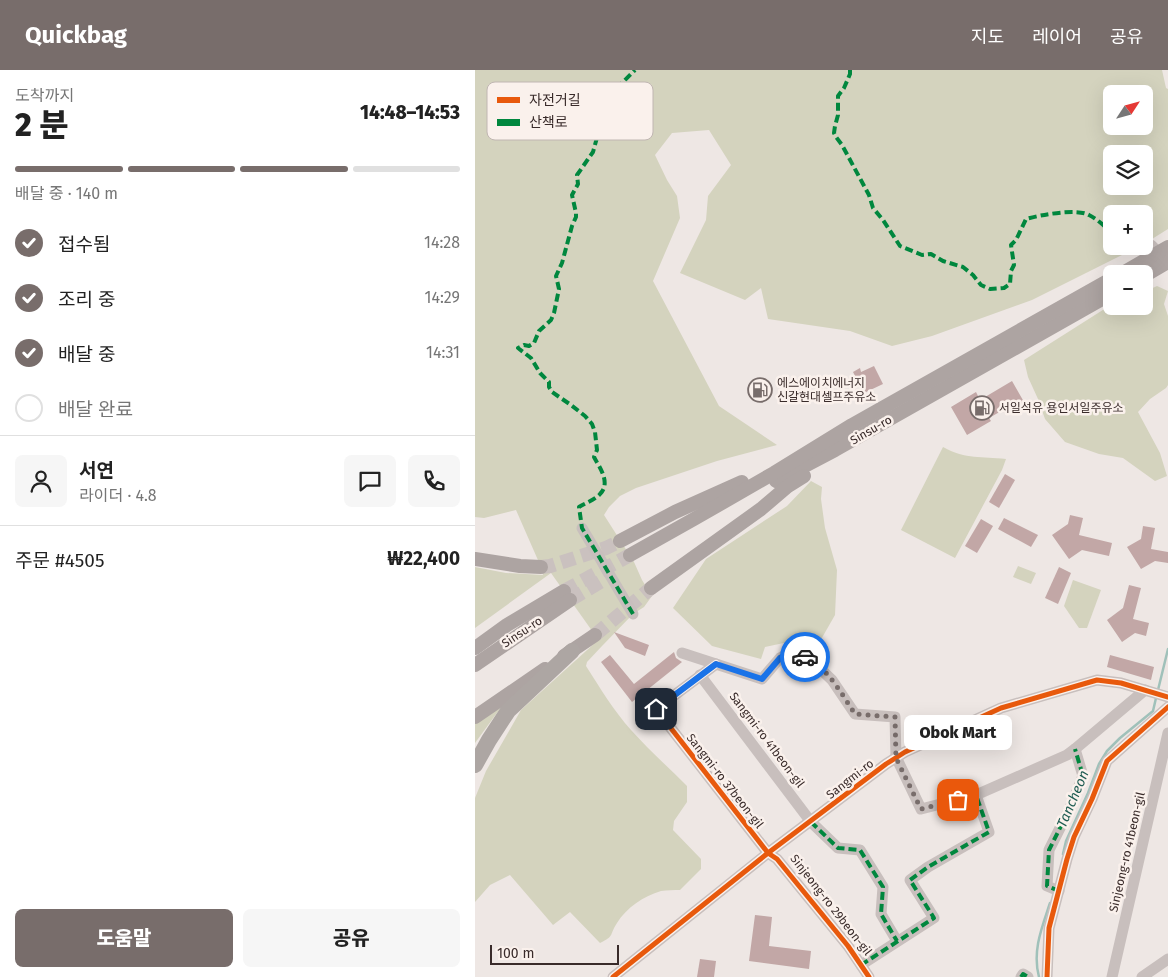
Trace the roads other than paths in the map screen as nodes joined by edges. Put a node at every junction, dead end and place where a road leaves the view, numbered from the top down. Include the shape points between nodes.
1 (1153, 246) edge
2 (1168, 247) edge
3 (1168, 263) edge
4 (1137, 265) edge
5 (1153, 271) edge
6 (1103, 291) edge
7 (1103, 291) edge
8 (835, 450) junction
9 (765, 478) junction
10 (582, 528) dead end
11 (620, 541) tunnel mouth
12 (475, 559) edge
13 (541, 567) tunnel mouth
14 (651, 588) tunnel mouth
15 (633, 614) dead end
16 (595, 635) tunnel mouth
17 (475, 648) edge
18 (572, 651) junction
19 (682, 653) dead end
20 (716, 664) junction
21 (475, 665) edge
22 (700, 676) junction
23 (1145, 690) junction
24 (1168, 697) edge
25 (1168, 707) edge
26 (475, 717) edge
27 (1168, 733) edge
28 (1075, 749) junction
29 (896, 758) junction
30 (475, 765) edge
31 (976, 795) junction
32 (811, 822) junction
33 (768, 853) junction
34 (1059, 891) junction
35 (897, 941) junction
36 (1168, 959) edge
37 (861, 965) junction
38 (613, 977) edge
39 (869, 977) edge
40 (1021, 977) edge
41 (1028, 977) edge
42 (1047, 977) edge
43 (1112, 977) edge
44 (1143, 977) edge

1 - 3 street
2 - 4 main road, bridge
3 - 5 main road, bridge
6 - 8 main road, Sinsu-ro
7 - 9 main road, Sinsu-ro via 852,425
8 - 9 main road, Sinsu-ro via 632,558
8 - 14 main road via 820,465
9 - 11 main road via 747,480
10 - 15 street, bridge
12 - 13 main road
16 - 18 main road
17 - 21 main road, Sinsu-ro via 507,625 567,596
18 - 26 main road
18 - 30 highway via 508,711
19 - 20 street
20 - 22 street, Sangmi-ro 37beon-gil
20 - 29 street via 762,679 780,658 792,652 811,660 832,680 855,714 895,717
22 - 32 street, Sangmi-ro 41beon-gil
22 - 33 street, Sangmi-ro 37beon-gil via 656,709
23 - 24 street, Sangmi-ro
23 - 28 street
23 - 29 street, Sangmi-ro via 1097,680 1001,708
25 - 34 street via 1107,762 1074,837
27 - 43 street, Sinjeong-ro 41beon-gil
28 - 31 street
28 - 34 street via 1083,776 1049,850 1047,886
29 - 31 street via 921,809
29 - 32 street, Sangmi-ro
31 - 35 street via 989,832 910,880 934,918
32 - 33 street, Sangmi-ro
32 - 35 street, Sangmi-ro 41beon-gil via 838,848 860,850 883,888 881,914
33 - 37 street, Sinjeong-ro 29beon-gil
33 - 38 street, Sangmi-ro
34 - 42 street via 1049,928
35 - 37 street
36 - 44 street
37 - 39 street, Sinjeong-ro 29beon-gil
40 - 41 street via 1023,974

